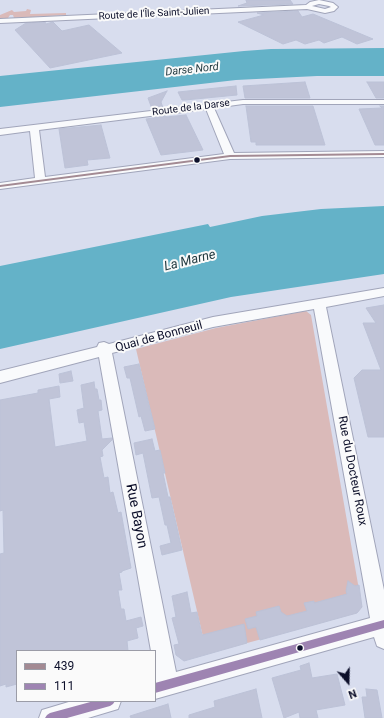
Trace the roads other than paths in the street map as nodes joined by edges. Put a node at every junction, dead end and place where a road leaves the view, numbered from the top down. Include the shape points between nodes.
1 (308, 7) dead end
2 (0, 21) edge
3 (384, 102) edge
4 (209, 106) junction
5 (34, 128) junction
6 (0, 132) edge
7 (384, 154) edge
8 (230, 156) junction
9 (40, 181) junction
10 (0, 186) edge
11 (384, 292) edge
12 (319, 303) junction
13 (105, 349) junction
14 (0, 377) edge
15 (383, 629) edge
16 (156, 650) edge
17 (156, 651) edge
18 (162, 687) edge
19 (106, 702) edge
20 (50, 718) edge

1 - 2 street, Route de l'Île Saint-Julien
3 - 4 street, Route de la Darse via 243,102
4 - 5 street, Route de la Darse
4 - 8 street
5 - 6 street, Route de la Darse
5 - 9 street
7 - 8 street
8 - 9 street
9 - 10 street
11 - 12 street, Quai de Bonneuil
12 - 13 street, Quai de Bonneuil via 213,322
12 - 15 street, Rue du Docteur Roux
13 - 14 street, Quai de Bonneuil
13 - 16 street, Rue Bayon
15 - 18 street
17 - 18 street, Rue Bayon
19 - 20 street

